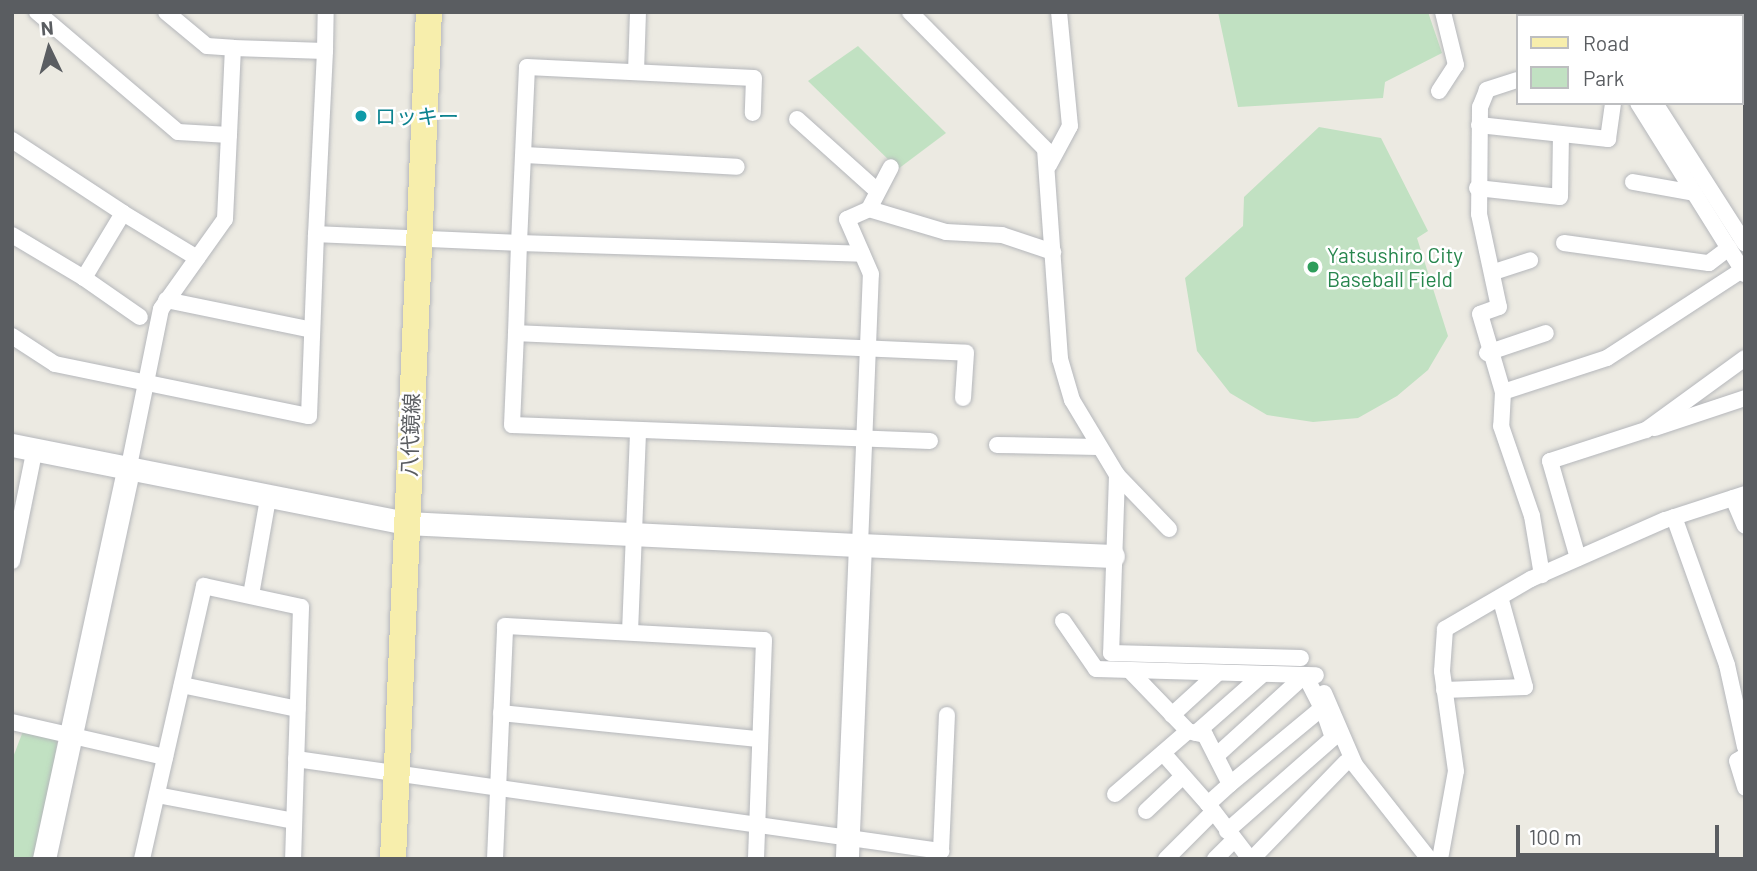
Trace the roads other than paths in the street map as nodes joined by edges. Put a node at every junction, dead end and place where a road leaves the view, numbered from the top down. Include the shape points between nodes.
1 (37, 12) edge
2 (166, 12) edge
3 (326, 12) edge
4 (429, 12) edge
5 (638, 12) edge
6 (910, 12) edge
7 (1059, 12) edge
8 (1443, 12) edge
9 (233, 48) junction
10 (325, 51) junction
11 (636, 72) junction
12 (1516, 80) edge
13 (1438, 92) dead end
14 (1613, 105) edge
15 (1639, 105) edge
16 (1656, 105) edge
17 (752, 113) dead end
18 (797, 119) dead end
19 (1479, 125) junction
20 (1561, 134) junction
21 (229, 135) junction
22 (15, 149) edge
23 (525, 155) junction
24 (1049, 165) junction
25 (737, 167) dead end
26 (891, 167) dead end
27 (1633, 182) dead end
28 (1477, 188) junction
29 (876, 190) junction
30 (1694, 193) junction
31 (869, 209) junction
32 (124, 213) junction
33 (12, 234) edge
34 (316, 234) junction
35 (418, 238) junction
36 (519, 243) junction
37 (1564, 243) dead end
38 (1737, 246) edge
39 (1053, 252) junction
40 (862, 254) junction
41 (197, 258) junction
42 (1530, 260) dead end
43 (1494, 272) junction
44 (1744, 272) edge
45 (84, 278) junction
46 (166, 300) junction
47 (140, 317) dead end
48 (312, 330) junction
49 (516, 333) junction
50 (1546, 334) dead end
51 (12, 336) edge
52 (867, 346) junction
53 (1487, 353) junction
54 (1745, 358) edge
55 (145, 383) junction
56 (1503, 392) junction
57 (963, 398) dead end
58 (1745, 398) edge
59 (638, 430) junction
60 (1646, 430) junction
61 (863, 439) junction
62 (930, 441) dead end
63 (997, 445) dead end
64 (1098, 447) junction
65 (23, 449) edge
66 (128, 471) junction
67 (1117, 475) junction
68 (1739, 496) edge
69 (268, 499) junction
70 (1674, 517) junction
71 (407, 523) junction
72 (1745, 527) edge
73 (1169, 529) dead end
74 (635, 537) junction
75 (860, 545) junction
76 (13, 551) edge
77 (1113, 556) junction
78 (1578, 558) junction
79 (1542, 575) junction
80 (251, 595) junction
81 (1500, 597) junction
82 (1063, 621) dead end
83 (630, 632) junction
84 (1292, 641) dead end
85 (1301, 657) junction
86 (1130, 671) junction
87 (1218, 673) junction
88 (1263, 674) junction
89 (1311, 675) junction
90 (181, 685) junction
91 (1444, 690) junction
92 (1322, 708) junction
93 (298, 709) junction
94 (501, 713) junction
95 (947, 715) dead end
96 (1172, 715) junction
97 (12, 722) edge
98 (1192, 732) junction
99 (71, 735) junction
100 (1333, 738) junction
101 (758, 739) junction
102 (1745, 747) edge
103 (1163, 753) junction
104 (1216, 756) junction
105 (1745, 756) edge
106 (165, 757) junction
107 (296, 759) junction
108 (1349, 759) junction
109 (398, 775) junction
110 (1183, 776) junction
111 (1230, 784) junction
112 (1745, 788) edge
113 (498, 790) junction
114 (1115, 794) dead end
115 (157, 795) junction
116 (1210, 808) junction
117 (1146, 811) dead end
118 (294, 821) junction
119 (757, 825) junction
120 (1230, 836) junction
121 (847, 848) edge
122 (941, 855) edge
123 (44, 859) edge
124 (142, 859) edge
125 (293, 859) edge
126 (393, 859) edge
127 (495, 859) edge
128 (755, 859) edge
129 (1166, 859) edge
130 (1215, 859) edge
131 (1251, 859) edge
132 (1429, 859) edge
133 (1440, 859) edge

1 - 21 street via 178,131
2 - 9 street via 207,46
3 - 10 street
4 - 35 main road, 八代鏡線
5 - 11 street
6 - 24 street via 1023,122
7 - 24 street via 1070,126
8 - 13 street via 1456,65
9 - 10 street
9 - 21 street
10 - 34 street
11 - 17 street via 754,78
11 - 23 street via 527,67
12 - 19 street via 1487,90
14 - 20 street via 1608,139
15 - 30 street
16 - 38 street
18 - 29 street
19 - 20 street
19 - 28 street
20 - 28 street via 1560,197
21 - 41 street via 225,219
22 - 32 street
23 - 25 street
23 - 36 street
24 - 39 street
26 - 29 street
27 - 30 street
28 - 43 street
29 - 31 street
30 - 38 street
31 - 39 street via 946,232 1002,235
31 - 40 street via 847,219
32 - 41 street
32 - 45 street
33 - 45 street
34 - 35 street
34 - 48 street
35 - 36 street
35 - 71 main road, 八代鏡線
36 - 40 street
36 - 49 street
37 - 38 street via 1709,264
38 - 44 street
39 - 64 street via 1060,359 1072,400
40 - 52 street via 871,274
41 - 46 street
42 - 43 street
43 - 53 street via 1499,307 1480,314
44 - 56 street via 1607,358
45 - 47 street
46 - 48 street
46 - 55 street
48 - 55 street via 309,416
49 - 52 street
49 - 59 street via 512,425
50 - 53 street
51 - 55 street via 55,364
52 - 57 street via 966,353
52 - 61 street
53 - 56 street
54 - 60 street
55 - 66 street
56 - 79 street via 1501,426 1532,516
58 - 60 street
59 - 61 street
59 - 74 street
60 - 78 street via 1550,461
61 - 62 street
61 - 75 street
63 - 64 street
64 - 67 street
65 - 66 street
65 - 76 street
66 - 69 street
66 - 99 street
67 - 73 street
67 - 77 street
68 - 70 street
68 - 72 street
69 - 71 street
69 - 80 street
70 - 78 street
70 - 102 street via 1727,665
71 - 74 street
71 - 109 main road, 八代鏡線
74 - 75 street
74 - 83 street
75 - 77 street
75 - 121 street
77 - 85 street via 1111,653
78 - 79 street
79 - 81 street
80 - 90 street via 204,586
80 - 93 street via 301,607
81 - 91 street via 1444,629
81 - 91 street via 1525,687
82 - 86 street via 1096,669
83 - 94 street via 505,626
83 - 101 street via 764,640
84 - 85 street
85 - 89 street
86 - 87 street
86 - 96 street
87 - 88 street
87 - 96 street
88 - 89 street
88 - 98 street
89 - 92 street
89 - 104 street
89 - 108 street
90 - 93 street
90 - 106 street
91 - 133 street via 1456,771
92 - 100 street
92 - 111 street
93 - 107 street
94 - 101 street
94 - 113 street
95 - 122 street
96 - 98 street
97 - 99 street
98 - 103 street
98 - 104 street via 1205,735
99 - 106 street
99 - 123 street
100 - 108 street
100 - 120 street
101 - 119 street
103 - 110 street
103 - 114 street
104 - 111 street
105 - 112 street via 1737,761
106 - 115 street
107 - 109 street
107 - 118 street
108 - 131 street
108 - 132 street
109 - 113 street
109 - 126 main road, 八代鏡線
110 - 116 street
110 - 117 street
111 - 116 street
113 - 119 street
113 - 127 street
115 - 118 street
115 - 124 street
116 - 120 street
116 - 129 street
118 - 125 street
119 - 121 street
119 - 128 street
120 - 130 street
120 - 131 street
121 - 122 street

